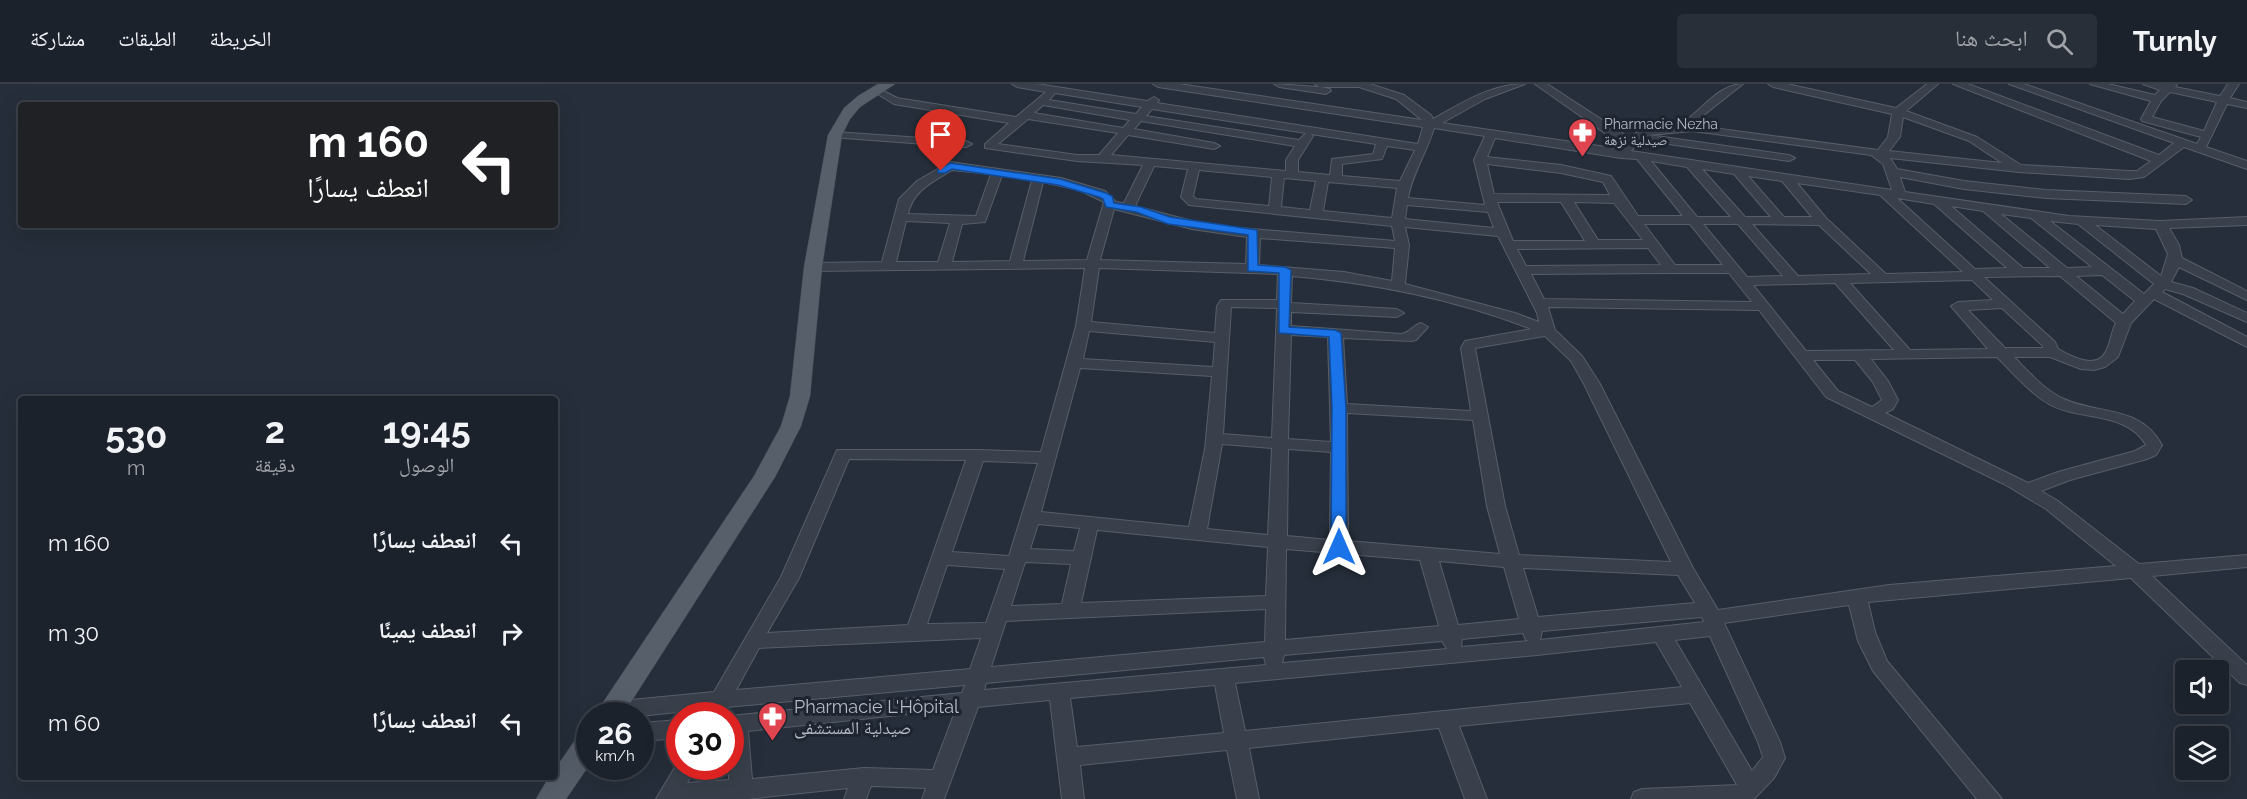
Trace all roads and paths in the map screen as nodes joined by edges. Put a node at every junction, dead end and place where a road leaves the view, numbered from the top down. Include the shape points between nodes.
1 (1017, 84) edge
2 (1279, 84) edge
3 (1361, 84) edge
4 (1520, 84) edge
5 (1540, 84) edge
6 (1738, 84) edge
7 (1773, 84) edge
8 (1933, 84) edge
9 (1958, 84) edge
10 (2014, 84) edge
11 (2095, 84) edge
12 (2148, 84) edge
13 (1167, 85) edge
14 (2169, 86) edge
15 (882, 87) edge
16 (1058, 87) edge
17 (1325, 87) edge
18 (2228, 91) edge
19 (2247, 94) edge
20 (1251, 98) junction
21 (2157, 99) junction
22 (1042, 102) junction
23 (2247, 105) edge
24 (1150, 106) junction
25 (1322, 109) junction
26 (1898, 112) junction
27 (1022, 118) junction
28 (1140, 118) junction
29 (1233, 118) junction
30 (1429, 125) junction
31 (1680, 128) junction
32 (1311, 130) junction
33 (1125, 132) junction
34 (1223, 132) junction
35 (835, 135) junction
36 (1491, 135) junction
37 (2207, 135) junction
38 (1634, 140) junction
39 (1785, 140) junction
40 (1382, 142) junction
41 (2182, 143) junction
42 (966, 144) junction
43 (1301, 144) junction
44 (989, 146) junction
45 (1214, 146) junction
46 (1562, 146) junction
47 (1422, 148) junction
48 (2200, 150) junction
49 (1754, 153) junction
50 (1881, 154) junction
51 (1621, 155) junction
52 (1102, 158) junction
53 (1642, 158) junction
54 (1789, 158) junction
55 (1480, 160) junction
56 (2160, 160) junction
57 (1150, 163) junction
58 (1692, 165) junction
59 (2247, 165) edge
60 (950, 166) junction
61 (1194, 167) junction
62 (1213, 168) junction
63 (2019, 168) junction
64 (1065, 169) junction
65 (1561, 169) junction
66 (998, 171) junction
67 (1738, 171) junction
68 (1892, 172) junction
69 (1278, 173) junction
70 (1292, 174) junction
71 (1755, 174) junction
72 (1323, 177) junction
73 (1038, 178) junction
74 (1336, 178) junction
75 (1790, 179) junction
76 (1404, 185) junction
77 (1884, 192) junction
78 (2046, 194) junction
79 (1900, 195) junction
80 (1564, 198) junction
81 (1618, 199) junction
82 (2186, 200) dead end
83 (1403, 201) junction
84 (1939, 202) junction
85 (1492, 203) junction
86 (1110, 205) junction
87 (1128, 207) junction
88 (1275, 210) junction
89 (1988, 210) junction
90 (1316, 213) junction
91 (2036, 216) junction
92 (901, 217) junction
93 (1635, 220) junction
94 (1692, 220) junction
95 (1740, 220) junction
96 (957, 221) junction
97 (1781, 221) junction
98 (1822, 221) junction
99 (2076, 221) junction
100 (2247, 221) edge
101 (1398, 222) junction
102 (2160, 225) junction
103 (1254, 232) junction
104 (1506, 239) junction
105 (1653, 243) junction
106 (1594, 244) junction
107 (1402, 245) junction
108 (2175, 260) junction
109 (1093, 263) junction
110 (944, 266) junction
111 (1015, 266) junction
112 (813, 267) junction
113 (888, 267) junction
114 (1252, 268) junction
115 (1731, 269) junction
116 (1285, 270) junction
117 (1523, 270) junction
118 (1672, 270) junction
119 (2106, 271) junction
120 (2064, 272) junction
121 (2020, 273) junction
122 (1973, 275) junction
123 (1883, 278) junction
124 (1839, 279) junction
125 (1794, 280) junction
126 (1743, 281) junction
127 (1398, 286) junction
128 (2154, 293) junction
129 (2247, 296) edge
130 (1539, 303) junction
131 (2005, 304) junction
132 (1284, 305) junction
133 (1764, 306) junction
134 (1397, 313) dead end
135 (2245, 315) edge
136 (2124, 322) junction
137 (1083, 326) junction
138 (1421, 327) dead end
139 (1283, 330) junction
140 (1548, 331) junction
141 (1335, 333) junction
142 (1222, 338) junction
143 (2247, 343) edge
144 (2051, 351) junction
145 (2003, 354) junction
146 (1859, 355) junction
147 (1907, 355) junction
148 (1804, 356) junction
149 (1074, 363) junction
150 (1220, 372) junction
151 (1339, 408) junction
152 (1872, 413) junction
153 (1479, 416) junction
154 (1215, 438) junction
155 (1280, 444) junction
156 (1339, 448) junction
157 (976, 455) junction
158 (1047, 458) junction
159 (2026, 490) junction
160 (1031, 517) junction
161 (1090, 523) junction
162 (1197, 533) junction
163 (1278, 542) junction
164 (1339, 547) junction
165 (1428, 554) junction
166 (941, 558) junction
167 (1082, 558) junction
168 (1017, 559) junction
169 (1512, 561) junction
170 (2247, 561) edge
171 (1684, 568) junction
172 (2134, 570) junction
173 (1858, 596) junction
174 (1276, 602) junction
175 (1070, 611) junction
176 (1712, 618) junction
177 (996, 622) junction
178 (1530, 627) junction
179 (915, 632) junction
180 (1450, 634) junction
181 (1662, 635) junction
182 (753, 640) junction
183 (1537, 648) junction
184 (1275, 650) junction
185 (1457, 655) junction
186 (1274, 673) junction
187 (976, 677) junction
188 (1224, 677) junction
189 (2247, 677) edge
190 (1059, 691) junction
191 (1696, 694) junction
192 (970, 701) junction
193 (615, 702) edge
194 (718, 702) edge
195 (744, 705) edge
196 (1446, 719) junction
197 (744, 723) edge
198 (1237, 740) junction
199 (1069, 757) junction
200 (576, 761) edge
201 (864, 777) junction
202 (678, 780) edge
203 (937, 789) edge
204 (738, 794) edge
205 (1744, 794) edge
206 (669, 797) edge
207 (550, 799) edge
208 (855, 799) edge
209 (1073, 799) edge
210 (1248, 799) edge
211 (1476, 799) edge
212 (1642, 799) edge
213 (1991, 799) edge

1 - 16 street
2 - 17 street
3 - 17 street
3 - 30 street via 1410,102 1427,117
4 - 30 street via 1481,97
5 - 38 street via 1610,132
6 - 31 street
7 - 26 street
8 - 26 street
9 - 56 street
10 - 41 street
11 - 21 street
12 - 14 street
13 - 20 street
13 - 24 street
14 - 18 street
14 - 21 street
15 - 27 street via 894,101
15 - 35 main road via 860,100 843,117
16 - 22 street
16 - 24 street
17 - 25 street
18 - 19 street
18 - 23 street
18 - 37 street
20 - 25 street
20 - 29 street
21 - 37 street via 2146,116 2148,120
22 - 27 street
22 - 28 street
24 - 28 street
24 - 29 street
25 - 30 street
25 - 32 street
26 - 50 street via 1894,137
26 - 63 street via 1973,139
27 - 33 street
27 - 44 street
28 - 33 street
28 - 34 street
29 - 32 street
29 - 34 street
30 - 36 street
30 - 47 street
31 - 38 street via 1647,132
31 - 39 street
32 - 40 street
32 - 43 street
33 - 45 street
33 - 52 street
34 - 43 street
34 - 45 street
35 - 42 street
35 - 112 main road
36 - 46 street
36 - 55 street
37 - 48 street
38 - 49 street
38 - 51 street
39 - 50 street
39 - 54 street
40 - 47 street
40 - 74 street via 1378,157 1336,161
41 - 48 street
41 - 56 street
42 - 44 street
42 - 60 street
43 - 70 street via 1292,159
44 - 64 street
45 - 62 street
46 - 51 street
46 - 65 street
47 - 76 street
48 - 59 street
49 - 54 street
49 - 71 street
50 - 63 street
50 - 68 street
51 - 53 street
52 - 57 street
52 - 64 street
53 - 58 street
53 - 94 street
54 - 75 street
55 - 65 street
55 - 85 street
56 - 63 street via 2140,174 2129,175
57 - 61 street
57 - 87 street
58 - 67 street
58 - 95 street
60 - 66 street
60 - 92 street via 912,191 905,199
61 - 62 street
61 - 88 street via 1187,197 1193,202
62 - 69 street
64 - 73 street
64 - 86 street via 1108,198
65 - 81 street via 1607,180
66 - 73 street
66 - 96 street via 981,219
67 - 71 street
67 - 97 street
68 - 78 street
68 - 79 street
69 - 70 street
69 - 88 street
70 - 72 street
71 - 75 street
72 - 74 street
72 - 90 street
73 - 111 street
74 - 76 street
75 - 77 street
75 - 98 street
76 - 83 street
77 - 79 street
77 - 122 street
78 - 82 street
78 - 99 street
79 - 84 street
80 - 81 street
80 - 85 street
80 - 106 street
81 - 93 street
83 - 85 street
83 - 101 street
84 - 89 street
84 - 121 street
85 - 104 street
86 - 87 street
86 - 109 street
87 - 103 street via 1185,224
88 - 90 street
89 - 91 street
89 - 120 street
90 - 101 street
91 - 99 street
91 - 119 street
92 - 96 street
92 - 113 street
93 - 94 street
93 - 105 street
94 - 95 street
94 - 115 street
95 - 97 street
95 - 125 street
96 - 110 street
97 - 98 street
98 - 123 street
99 - 102 street
99 - 128 street
100 - 102 street
101 - 104 street
101 - 107 street
102 - 108 street
103 - 107 street
103 - 114 street
104 - 106 street
104 - 117 street
105 - 106 street
105 - 118 street
107 - 127 street
108 - 128 street
108 - 129 street
109 - 111 street
109 - 114 street
109 - 137 street
110 - 111 street
110 - 113 street
112 - 113 street
112 - 193 main road via 803,377 791,426 764,477
114 - 116 street
115 - 118 street
115 - 126 street
116 - 127 street
116 - 132 street
117 - 118 street
117 - 130 street
119 - 120 street
119 - 128 street
120 - 121 street
120 - 136 street
121 - 122 street
122 - 123 street
122 - 131 street
123 - 124 street
124 - 125 street
124 - 147 street
125 - 126 street
126 - 133 street
127 - 140 street via 1510,316
128 - 135 street via 2188,291
128 - 136 street
128 - 143 street
130 - 133 street
130 - 140 street
131 - 144 street via 2050,345
131 - 145 street via 1958,306
132 - 134 street
132 - 139 street
132 - 142 street via 1226,303
133 - 148 street
136 - 144 street via 2113,354 2101,364 2073,362
137 - 142 street
137 - 149 street
138 - 141 street via 1406,338
139 - 141 street
139 - 155 street
140 - 153 street via 1468,346
140 - 171 street via 1577,359 1592,384
141 - 151 street
142 - 150 street
144 - 145 street
145 - 147 street
145 - 159 street via 2052,399 2125,420 2152,439 2154,446 2141,455
146 - 147 street
146 - 148 street
146 - 152 street via 1890,400 1887,406
148 - 152 street via 1832,394
149 - 150 street
149 - 158 street
150 - 154 street
151 - 153 street
151 - 156 street
152 - 159 street
153 - 169 street via 1496,506
154 - 155 street
154 - 162 street via 1209,486
155 - 156 street
155 - 163 street
156 - 164 street
157 - 158 street
157 - 166 street
157 - 182 street via 843,454 790,578
158 - 160 street
159 - 172 street via 2086,530
160 - 161 street
160 - 168 street
161 - 162 street
161 - 167 street
162 - 163 street
163 - 164 street
163 - 174 street
164 - 165 street
165 - 169 street
165 - 180 street
166 - 168 street
166 - 179 street
167 - 168 street
167 - 175 street
168 - 177 street
169 - 171 street
169 - 178 street
170 - 172 street
171 - 176 street
172 - 173 street
172 - 189 street
173 - 176 street
173 - 213 street via 1868,647 1880,666
174 - 175 street
174 - 184 street
175 - 177 street
176 - 178 street
176 - 181 street
176 - 205 street via 1774,758
177 - 179 street
177 - 187 street
178 - 180 street
178 - 183 street
179 - 182 street
180 - 184 street
180 - 185 street
181 - 183 street
181 - 191 street
182 - 194 street
183 - 185 street
184 - 186 street
184 - 187 street
185 - 186 street
186 - 188 street
187 - 192 street
187 - 195 street
188 - 190 street
188 - 198 street
190 - 192 street
190 - 199 street
191 - 196 street
191 - 205 street
192 - 197 street
192 - 203 street
196 - 198 street
196 - 211 street
198 - 199 street
198 - 210 street
199 - 209 street
200 - 207 main road
201 - 203 street
201 - 204 street
201 - 208 street
202 - 206 street
204 - 206 street via 715,789
205 - 212 street

